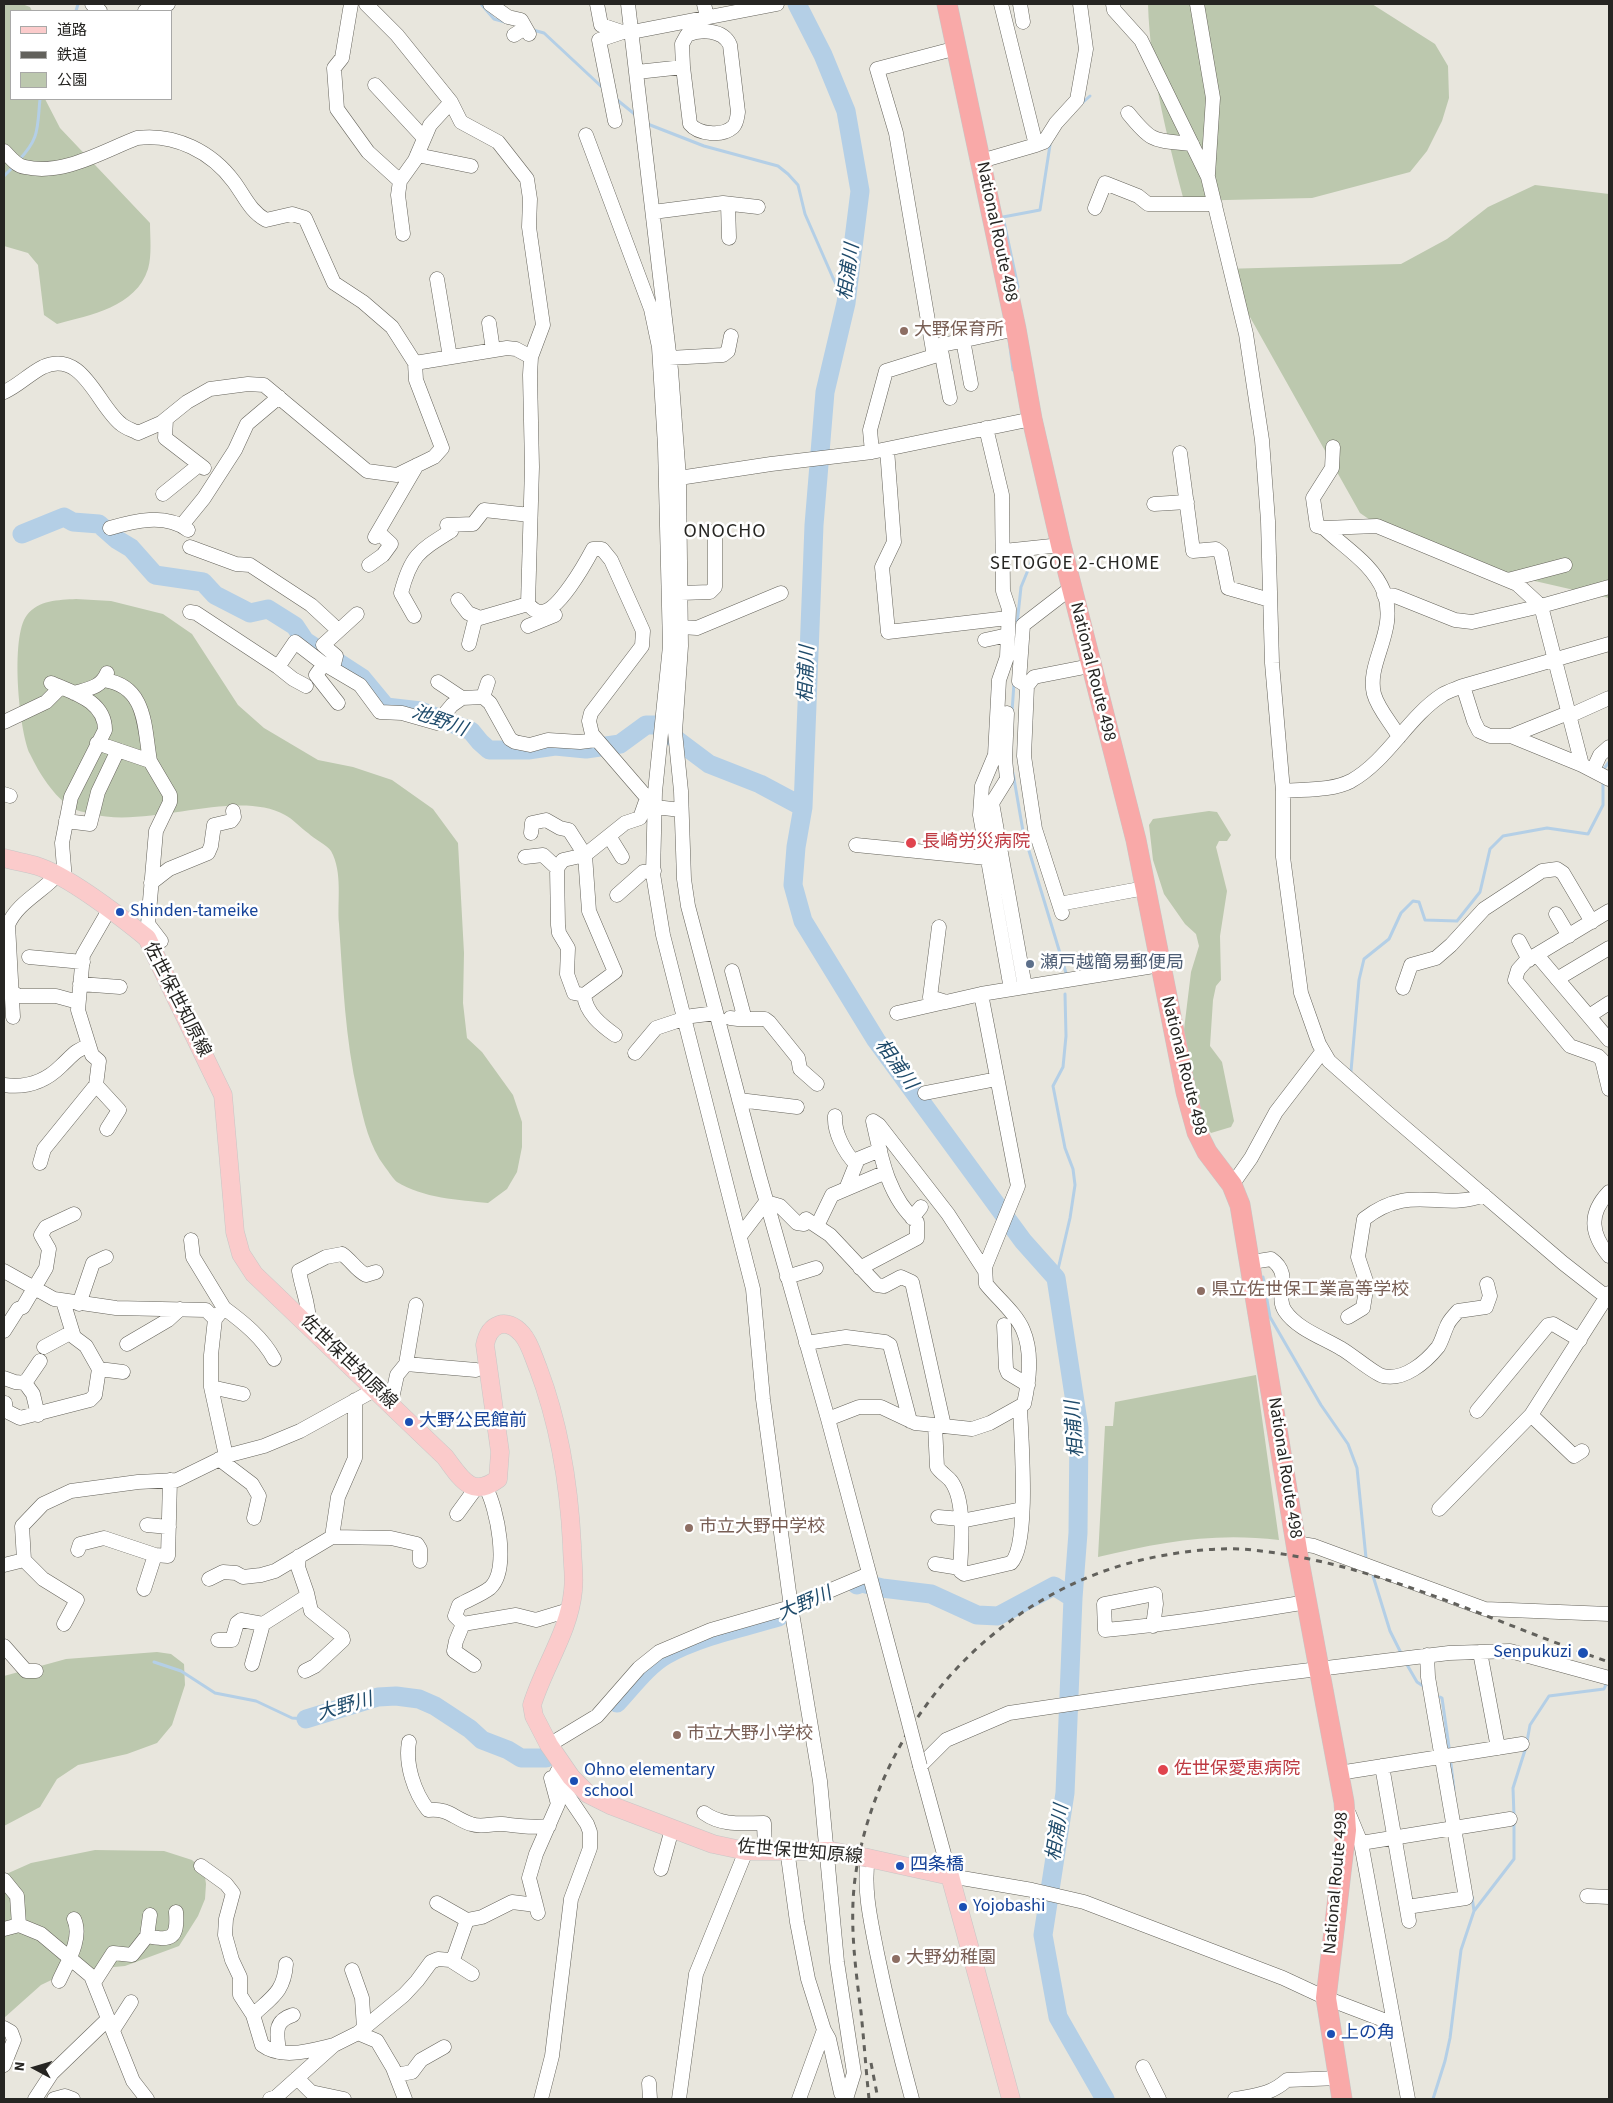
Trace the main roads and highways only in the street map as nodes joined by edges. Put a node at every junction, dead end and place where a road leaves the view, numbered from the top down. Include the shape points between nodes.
1 (947, 4) edge
2 (4, 858) edge
3 (1010, 2099) edge
4 (1342, 2099) edge

1 - 4 highway, National Route 498 via 1060,546 1136,840 1196,1132 1232,1185 1240,1205 1252,1262 1296,1543 1344,1802 1346,1830 1326,1998
2 - 3 main road, 佐世保世知原線, bridge via 38,866 146,931 223,1095 235,1232 241,1254 254,1274 391,1403 445,1457 463,1480 481,1488 498,1479 500,1452 484,1345 487,1334 495,1326 504,1324 516,1328 527,1339 547,1392 563,1450 571,1518 573,1591 565,1630 532,1705 534,1716 560,1768 588,1794 610,1806 713,1844 746,1850 830,1851 950,1876

